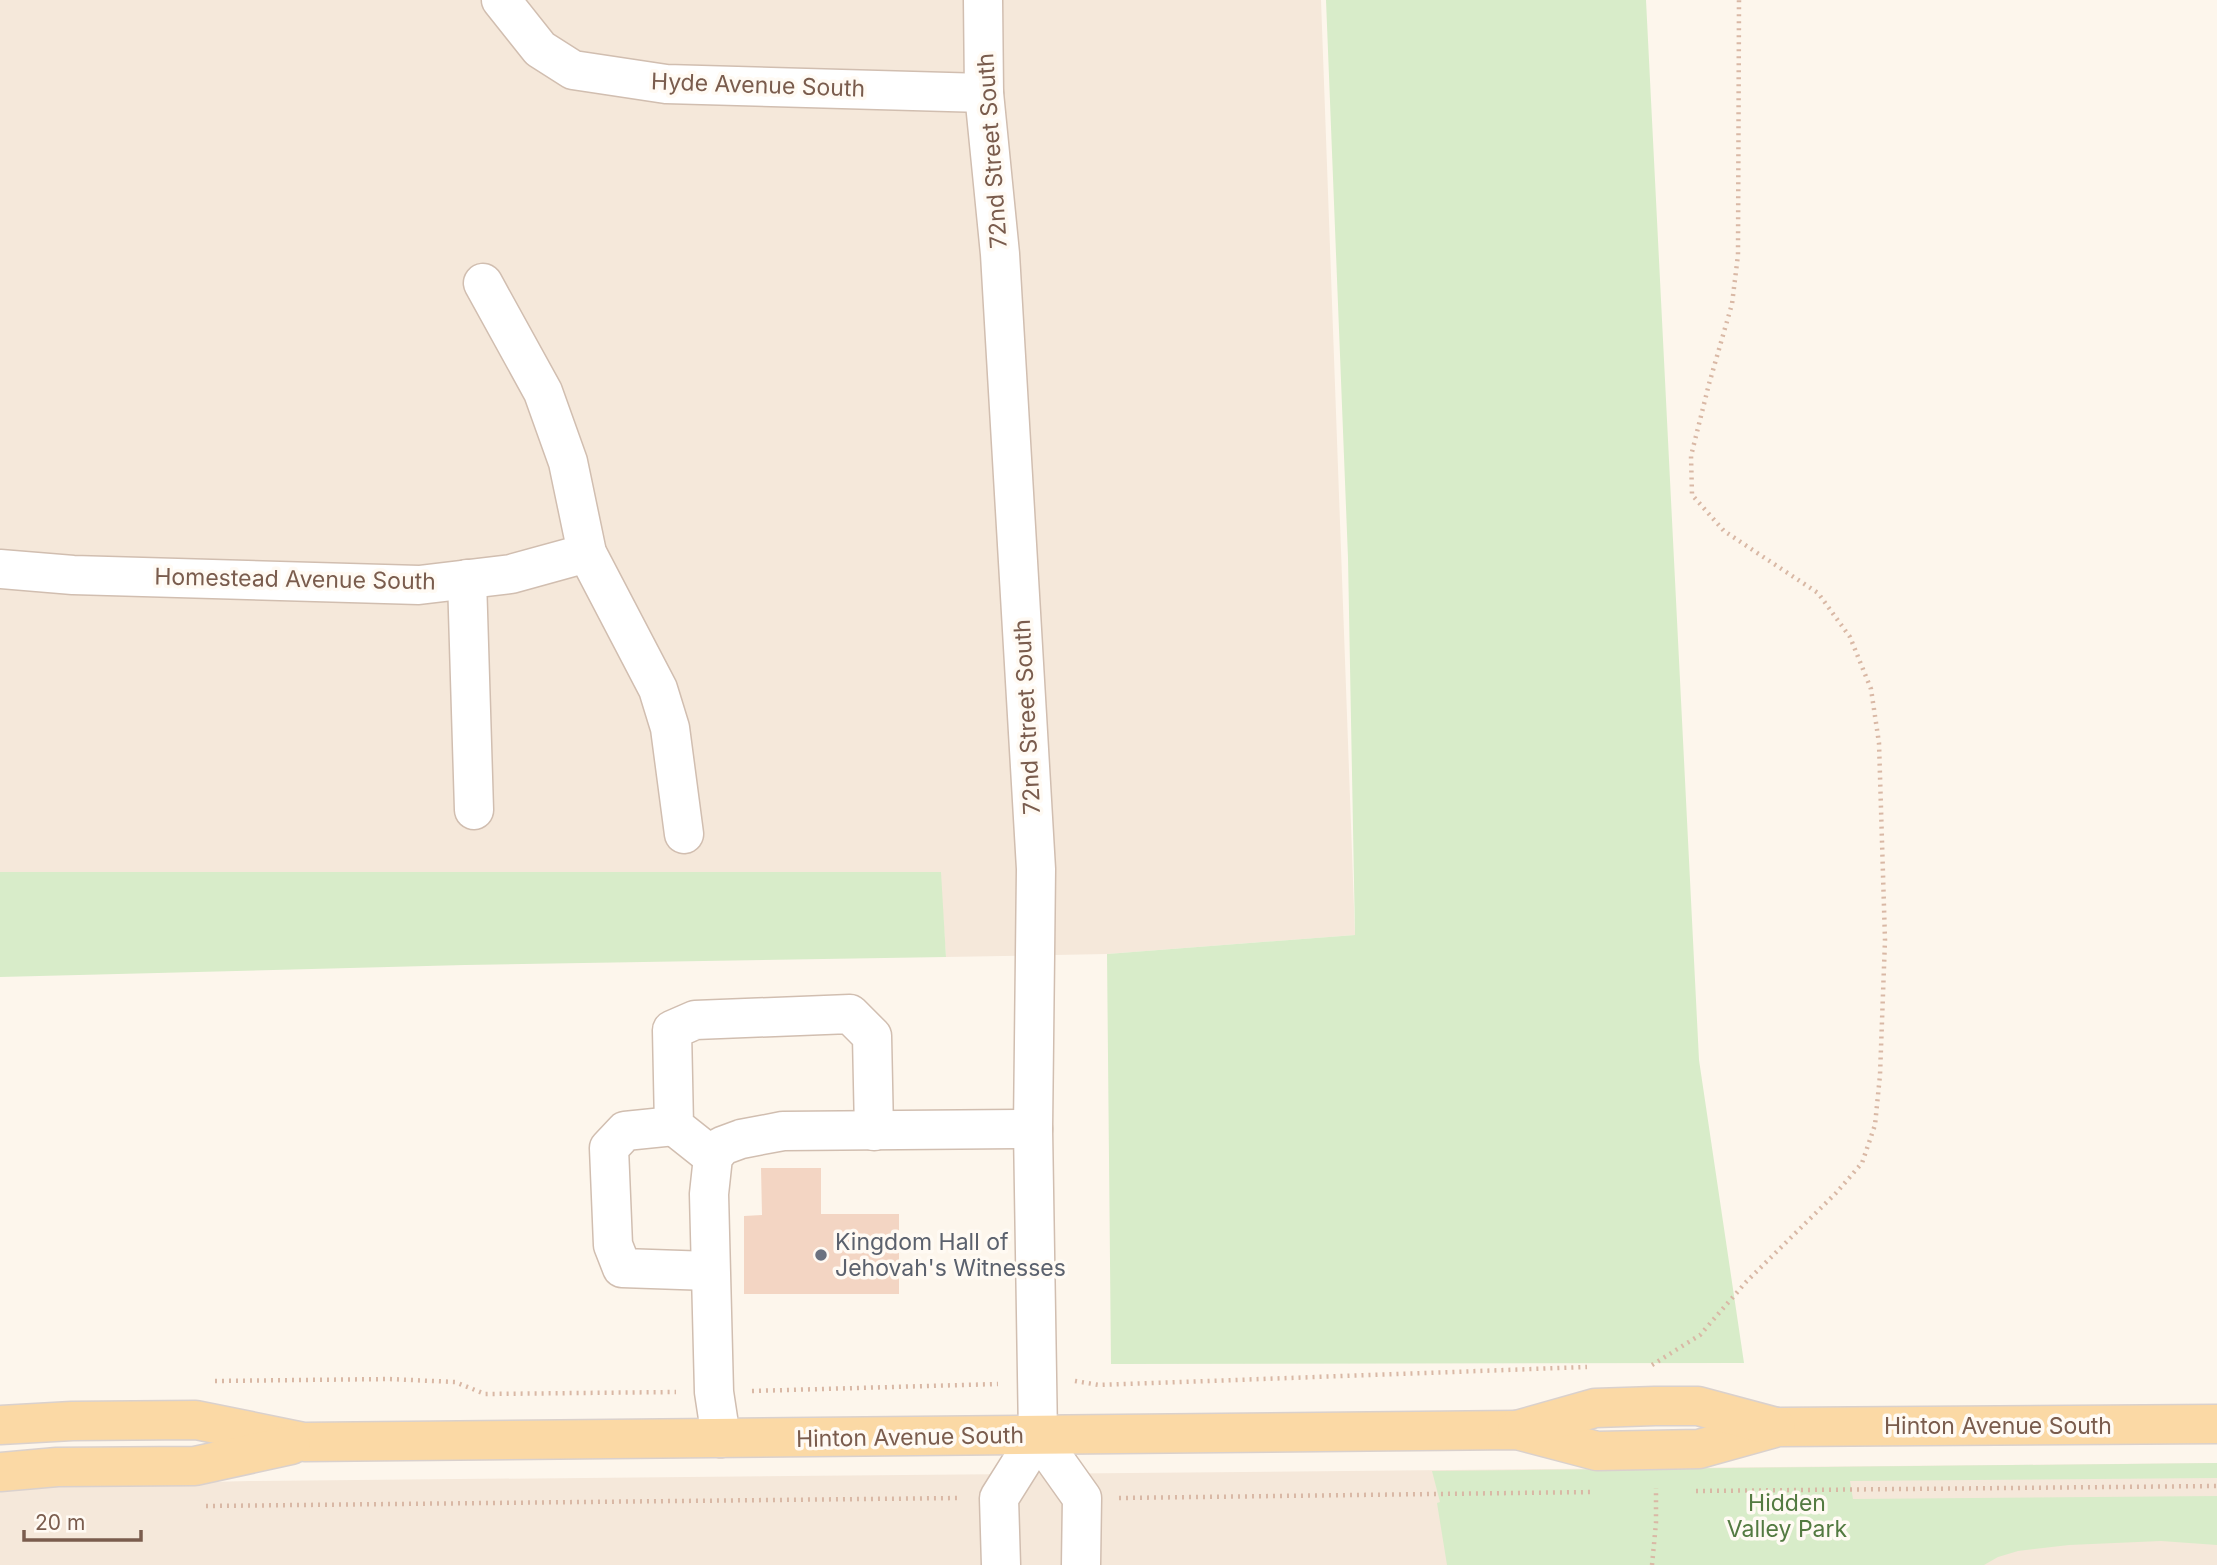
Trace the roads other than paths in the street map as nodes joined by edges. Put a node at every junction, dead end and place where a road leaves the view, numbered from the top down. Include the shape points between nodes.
1 (500, 0) edge
2 (983, 0) edge
3 (984, 93) junction
4 (483, 283) dead end
5 (587, 553) junction
6 (0, 569) edge
7 (467, 579) junction
8 (474, 810) dead end
9 (684, 834) dead end
10 (674, 1126) junction
11 (1033, 1129) junction
12 (874, 1131) junction
13 (713, 1157) junction
14 (710, 1271) junction
15 (2217, 1424) edge
16 (0, 1425) edge
17 (1038, 1436) junction
18 (721, 1438) junction
19 (304, 1442) junction
20 (0, 1472) edge
21 (1001, 1565) edge
22 (1081, 1565) edge

1 - 3 street, Hyde Avenue South via 540,49 573,70 666,84
2 - 3 street, 72nd Street South
3 - 11 street, 72nd Street South via 1000,254 1036,869
4 - 5 street via 543,392 568,462
5 - 7 street, Homestead Avenue South via 511,574
5 - 9 street via 658,690 670,728
6 - 7 street, Homestead Avenue South via 419,585
7 - 8 street
10 - 12 street via 672,1030 695,1020 850,1014 872,1036
10 - 13 street
10 - 14 street via 625,1131 609,1148 613,1245 622,1268
11 - 12 street
11 - 17 street, 72nd Street South
12 - 13 street via 783,1131 722,1146
13 - 14 street
14 - 18 street via 714,1392
15 - 17 main road, Hinton Avenue South via 1778,1427 1698,1406 1655,1406 1595,1408 1517,1430
16 - 19 main road, Hinton Avenue South via 196,1420
17 - 18 main road, Hinton Avenue South
17 - 21 street via 999,1498
17 - 22 street via 1082,1498
18 - 19 main road, Hinton Avenue South
19 - 20 main road, Hinton Avenue South via 195,1466

